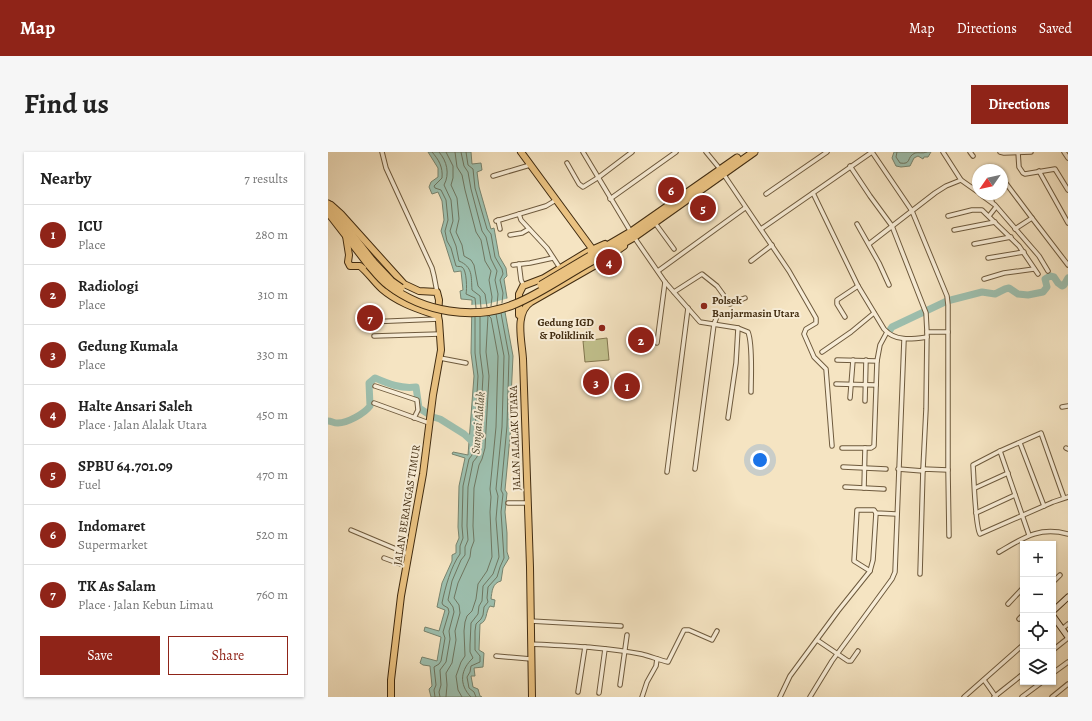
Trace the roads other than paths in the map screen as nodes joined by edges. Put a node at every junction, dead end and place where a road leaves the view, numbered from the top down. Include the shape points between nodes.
1 (382, 152) edge
2 (521, 152) edge
3 (583, 152) edge
4 (632, 152) edge
5 (676, 152) edge
6 (746, 152) edge
7 (754, 152) edge
8 (827, 152) edge
9 (872, 152) edge
10 (943, 152) edge
11 (970, 152) edge
12 (1000, 152) edge
13 (1018, 152) edge
14 (1031, 152) edge
15 (1064, 152) edge
16 (707, 153) edge
17 (973, 156) dead end
18 (1068, 158) edge
19 (738, 160) junction
20 (567, 163) dead end
21 (530, 165) junction
22 (850, 166) junction
23 (1039, 171) junction
24 (721, 172) junction
25 (493, 176) dead end
26 (599, 178) junction
27 (961, 180) junction
28 (1008, 186) edge
29 (972, 187) edge
30 (1068, 190) edge
31 (813, 193) junction
32 (766, 194) dead end
33 (610, 199) junction
34 (556, 200) junction
35 (989, 200) edge
36 (992, 200) edge
37 (328, 204) edge
38 (996, 206) junction
39 (745, 208) junction
40 (912, 211) junction
41 (328, 212) edge
42 (519, 214) junction
43 (948, 216) dead end
44 (989, 216) junction
45 (1032, 218) junction
46 (655, 222) junction
47 (995, 222) junction
48 (857, 224) dead end
49 (1068, 224) edge
50 (892, 226) junction
51 (500, 229) dead end
52 (529, 229) junction
53 (760, 229) junction
54 (1015, 229) junction
55 (954, 230) dead end
56 (510, 235) dead end
57 (631, 235) junction
58 (346, 236) junction
59 (1011, 238) junction
60 (869, 244) junction
61 (974, 244) dead end
62 (772, 245) junction
63 (674, 249) dead end
64 (1024, 252) junction
65 (591, 255) junction
66 (553, 258) junction
67 (988, 258) dead end
68 (751, 261) dead end
69 (371, 264) junction
70 (519, 264) junction
71 (513, 265) dead end
72 (1068, 265) edge
73 (560, 269) junction
74 (1034, 269) junction
75 (658, 271) junction
76 (1048, 271) dead end
77 (1038, 274) dead end
78 (984, 279) dead end
79 (665, 282) junction
80 (888, 285) dead end
81 (524, 286) junction
82 (858, 286) junction
83 (437, 292) junction
84 (674, 292) junction
85 (745, 298) dead end
86 (521, 308) junction
87 (688, 308) junction
88 (874, 313) junction
89 (718, 314) dead end
90 (845, 316) dead end
91 (438, 317) junction
92 (368, 322) dead end
93 (714, 324) junction
94 (738, 328) junction
95 (887, 332) junction
96 (927, 332) junction
97 (948, 332) junction
98 (440, 334) junction
99 (374, 336) dead end
100 (927, 337) junction
101 (904, 340) junction
102 (657, 343) dead end
103 (822, 352) dead end
104 (440, 358) junction
105 (837, 360) dead end
106 (853, 360) junction
107 (866, 360) junction
108 (877, 361) junction
109 (466, 363) dead end
110 (836, 384) dead end
111 (851, 384) junction
112 (865, 385) junction
113 (876, 385) junction
114 (375, 386) dead end
115 (751, 392) dead end
116 (850, 398) dead end
117 (865, 401) dead end
118 (374, 403) dead end
119 (1068, 406) edge
120 (1062, 407) dead end
121 (414, 418) junction
122 (728, 418) dead end
123 (430, 420) junction
124 (1020, 443) junction
125 (832, 446) dead end
126 (842, 448) dead end
127 (865, 448) junction
128 (1000, 451) junction
129 (843, 467) dead end
130 (865, 468) junction
131 (694, 469) dead end
132 (886, 469) dead end
133 (898, 469) junction
134 (923, 470) junction
135 (948, 470) junction
136 (667, 472) dead end
137 (1008, 473) junction
138 (845, 487) dead end
139 (864, 488) junction
140 (975, 488) junction
141 (884, 489) dead end
142 (1015, 495) junction
143 (1066, 497) edge
144 (508, 503) dead end
145 (527, 503) junction
146 (1044, 506) junction
147 (976, 512) junction
148 (876, 513) junction
149 (896, 514) junction
150 (1022, 516) junction
151 (351, 530) dead end
152 (1068, 534) edge
153 (1028, 535) junction
154 (949, 536) dead end
155 (999, 552) dead end
156 (408, 554) junction
157 (384, 558) dead end
158 (406, 566) junction
159 (870, 572) junction
160 (920, 574) dead end
161 (1060, 575) dead end
162 (1056, 579) edge
163 (1020, 591) edge
164 (1068, 597) edge
165 (1008, 604) dead end
166 (1056, 608) edge
167 (1056, 620) edge
168 (530, 621) junction
169 (1068, 624) edge
170 (621, 626) dead end
171 (1062, 629) junction
172 (717, 631) dead end
173 (627, 635) dead end
174 (1068, 638) edge
175 (817, 640) junction
176 (531, 644) junction
177 (585, 647) junction
178 (1020, 648) edge
179 (605, 649) junction
180 (1054, 649) edge
181 (626, 651) junction
182 (858, 651) dead end
183 (837, 654) junction
184 (496, 656) dead end
185 (531, 659) junction
186 (657, 659) junction
187 (1068, 662) edge
188 (1056, 671) edge
189 (1020, 676) edge
190 (984, 680) junction
191 (1068, 684) edge
192 (620, 685) dead end
193 (1038, 685) edge
194 (578, 692) dead end
195 (599, 693) dead end
196 (391, 697) edge
197 (532, 697) edge
198 (642, 697) edge
199 (780, 697) edge
200 (810, 697) edge
201 (964, 697) edge
202 (995, 697) edge
203 (1022, 697) edge
204 (1052, 697) edge

1 - 83 street via 389,176 432,268
2 - 21 main road
3 - 26 street
4 - 26 street
5 - 33 street
6 - 19 highway
7 - 19 highway
8 - 32 street
9 - 22 street
9 - 40 street
10 - 27 street
11 - 17 street
12 - 13 street
13 - 14 street
13 - 23 street via 1021,172 1025,174
15 - 18 street
16 - 24 street
19 - 24 highway
20 - 26 street via 582,187
21 - 25 street
21 - 34 main road
22 - 31 street
22 - 50 street
23 - 30 street via 1056,169
23 - 49 street
24 - 39 street
24 - 46 highway
24 - 57 highway
26 - 33 street
27 - 29 street
27 - 40 street via 934,193
28 - 45 street
31 - 53 street
31 - 82 street
33 - 57 street
34 - 42 street via 546,206
34 - 65 main road
35 - 38 street
36 - 38 street
37 - 69 highway
37 - 83 main road via 341,214 404,284 419,291
38 - 44 street
38 - 54 street
39 - 53 street
39 - 75 street
40 - 50 street
40 - 97 street via 947,296
41 - 58 highway
42 - 51 street via 497,221
42 - 52 street
43 - 44 street via 977,209
44 - 47 street
45 - 54 street
45 - 72 street
46 - 57 highway
46 - 63 street
47 - 55 street
47 - 59 street
48 - 60 street
50 - 60 street
50 - 96 street via 925,312
52 - 56 street
52 - 66 street
53 - 62 street
54 - 76 street via 1039,256
57 - 65 highway
57 - 65 main road
57 - 75 street
57 - 86 main road via 601,262
58 - 69 highway
58 - 91 main road via 350,266 360,266 396,299
59 - 61 street
59 - 64 street
60 - 80 street
62 - 68 street
62 - 125 street via 816,318 816,324 806,329 804,334 814,357 826,369
64 - 67 street
64 - 74 street
65 - 69 highway, bridge via 516,304 475,313 449,311 413,300 388,285
65 - 73 main road
66 - 70 street
66 - 73 street
70 - 71 street
70 - 81 street
73 - 81 main road
74 - 77 street
74 - 78 street
75 - 79 street
79 - 84 street
79 - 102 street
81 - 86 main road, JALAN ALALAK UTARA via 519,294
82 - 88 street
82 - 90 street via 836,300
83 - 91 main road, JALAN BERANGAS TIMUR
84 - 85 street via 702,274 717,286 730,304
84 - 87 street
86 - 145 main road, JALAN ALALAK UTARA
87 - 93 street via 700,322
87 - 136 street
88 - 95 street
88 - 103 street
89 - 93 street
91 - 92 street
91 - 98 main road, JALAN BERANGAS TIMUR
93 - 94 street
93 - 131 street
94 - 115 street via 749,334
94 - 122 street
95 - 101 street
95 - 108 street via 880,345
96 - 97 street
96 - 100 street
97 - 135 street
98 - 99 street
98 - 104 main road, JALAN BERANGAS TIMUR
100 - 101 street
100 - 134 street
101 - 133 street
104 - 109 street
104 - 123 main road, JALAN BERANGAS TIMUR
105 - 106 street
106 - 107 street
106 - 111 street
107 - 108 street
107 - 112 street
108 - 113 street
110 - 111 street
111 - 112 street
111 - 116 street
112 - 113 street
112 - 117 street
113 - 127 street via 874,445
114 - 121 street via 417,400 418,410
118 - 121 street
119 - 120 street
121 - 123 street
123 - 156 main road, JALAN BERANGAS TIMUR
124 - 128 street
124 - 143 street via 1041,434
124 - 146 street
126 - 127 street
127 - 130 street
128 - 137 street
128 - 140 street via 974,464
129 - 130 street
130 - 132 street
130 - 139 street
133 - 134 street
133 - 149 street
134 - 135 street
134 - 160 street
135 - 154 street
137 - 140 street
137 - 142 street
138 - 139 street
139 - 141 street
140 - 147 street
142 - 147 street
142 - 150 street
143 - 146 street
144 - 145 street
145 - 168 main road, JALAN ALALAK UTARA
146 - 150 street
147 - 150 street via 978,533 982,534
148 - 149 street
148 - 159 street
148 - 159 street via 874,510 857,510 854,561
149 - 183 street via 895,572
150 - 153 street
151 - 156 street
152 - 153 street via 1057,530
153 - 155 street
156 - 158 main road, JALAN BERANGAS TIMUR
157 - 158 street
158 - 196 main road, JALAN BERANGAS TIMUR
159 - 175 street
161 - 162 street
163 - 165 street
164 - 166 street
167 - 171 street
168 - 170 street
168 - 176 main road, JALAN ALALAK UTARA
169 - 171 street
171 - 174 street
172 - 186 street via 712,640 686,629 670,660 667,662
173 - 181 street
174 - 180 street
175 - 183 street
175 - 199 street via 790,676
176 - 177 street
176 - 185 main road, JALAN ALALAK UTARA
177 - 179 street
177 - 194 street
178 - 190 street
179 - 181 street
179 - 195 street
181 - 186 street
181 - 192 street
182 - 183 street via 850,661
183 - 200 street
184 - 185 street
185 - 197 main road, JALAN ALALAK UTARA
186 - 198 street
187 - 188 street
189 - 202 street
190 - 201 street
190 - 202 street
191 - 204 street
193 - 203 street

